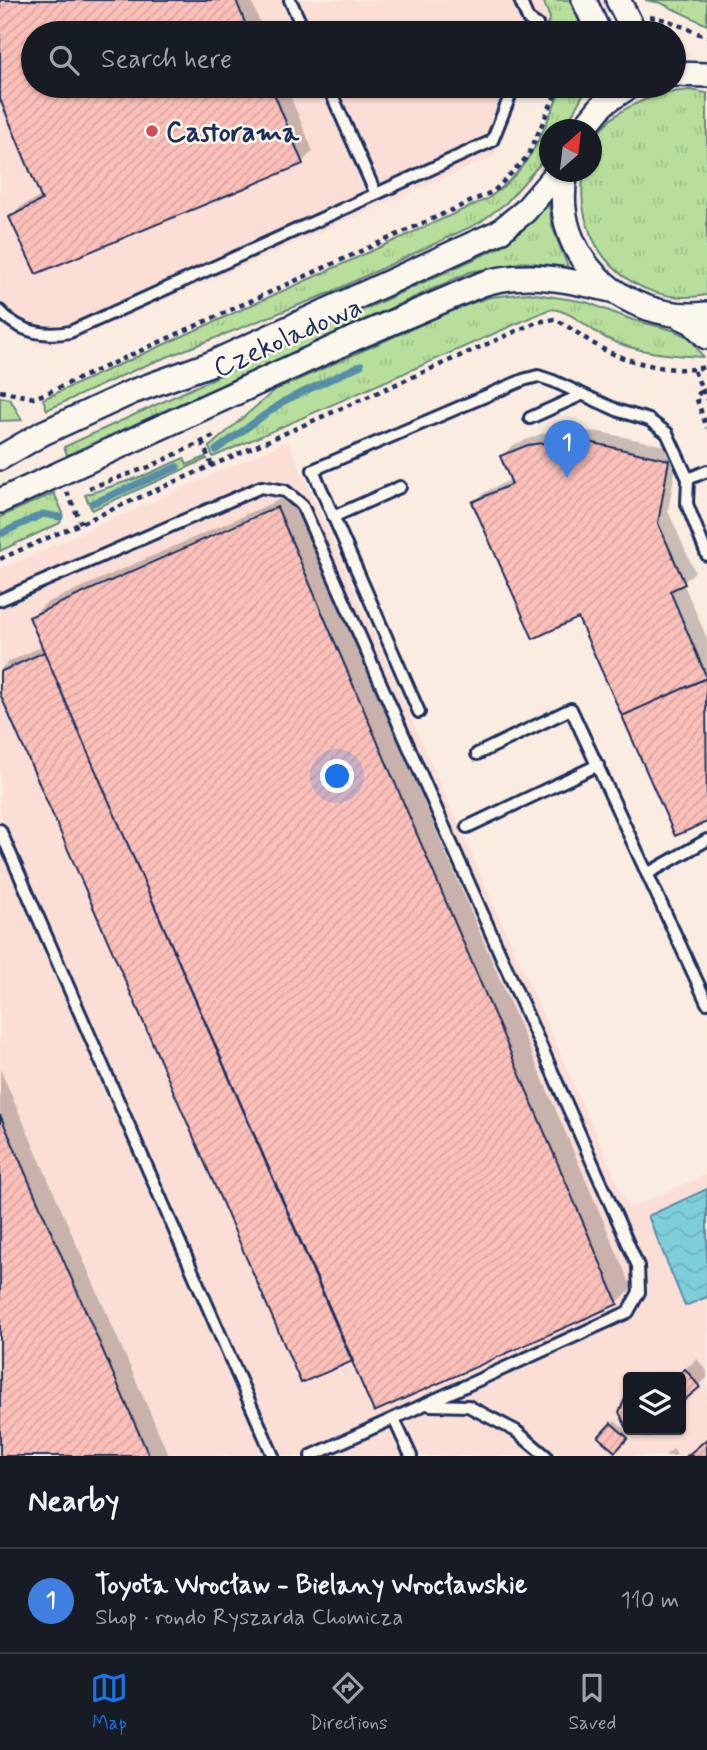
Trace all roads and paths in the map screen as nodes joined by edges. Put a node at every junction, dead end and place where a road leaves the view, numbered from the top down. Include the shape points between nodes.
1 (290, 0) edge
2 (520, 0) edge
3 (584, 0) edge
4 (618, 0) edge
5 (300, 21) edge
6 (531, 21) edge
7 (594, 21) edge
8 (634, 21) edge
9 (686, 29) edge
10 (707, 37) edge
11 (686, 72) edge
12 (707, 75) edge
13 (333, 98) edge
14 (509, 98) edge
15 (554, 98) edge
16 (603, 98) edge
17 (589, 119) edge
18 (550, 182) edge
19 (565, 182) edge
20 (376, 194) junction
21 (611, 290) junction
22 (0, 311) edge
23 (707, 314) edge
24 (679, 316) junction
25 (707, 337) edge
26 (707, 366) edge
27 (694, 371) junction
28 (0, 391) edge
29 (701, 391) junction
30 (581, 395) junction
31 (707, 400) edge
32 (530, 418) dead end
33 (707, 428) edge
34 (214, 436) dead end
35 (202, 442) junction
36 (0, 458) edge
37 (212, 466) junction
38 (707, 471) edge
39 (688, 479) junction
40 (400, 487) dead end
41 (68, 495) dead end
42 (0, 501) edge
43 (333, 517) junction
44 (707, 555) edge
45 (0, 559) edge
46 (0, 600) edge
47 (419, 712) dead end
48 (477, 754) dead end
49 (598, 765) junction
50 (467, 827) dead end
51 (0, 830) edge
52 (707, 841) edge
53 (647, 874) junction
54 (707, 1003) edge
55 (427, 1405) junction
56 (394, 1419) junction
57 (273, 1456) edge
58 (310, 1456) edge
59 (411, 1456) edge
60 (546, 1456) edge

1 - 5 lane
2 - 6 lane
3 - 7 street
4 - 8 street
9 - 10 path
11 - 12 street
13 - 20 lane
14 - 20 lane via 492,141
15 - 28 path via 528,156 494,191 49,392 33,398
16 - 17 street
18 - 36 street, Czekoladowa via 525,211 487,239 210,364 120,398
19 - 21 street via 564,207 578,254
20 - 22 lane via 70,332 45,334 24,329
21 - 24 street via 643,309
21 - 42 street, Czekoladowa via 526,277 499,279 353,339
23 - 24 street
24 - 25 street
26 - 27 path
27 - 29 path
27 - 37 path via 639,362 602,349 555,319 537,321
29 - 31 path
29 - 33 path via 696,397
30 - 32 lane
30 - 39 lane via 649,420 667,433
30 - 43 lane via 538,376 523,380 313,470
34 - 35 path
35 - 37 path
35 - 41 path via 149,467
37 - 45 path
38 - 39 lane
39 - 44 lane via 687,504
40 - 43 lane
43 - 47 lane
46 - 55 lane via 261,487 285,491 302,505 638,1266 639,1292 628,1312
48 - 49 lane via 571,709
49 - 50 lane
49 - 53 lane
51 - 57 lane
52 - 53 lane
53 - 54 lane
55 - 56 lane
55 - 60 lane via 468,1406 516,1431
56 - 58 lane
56 - 59 lane

